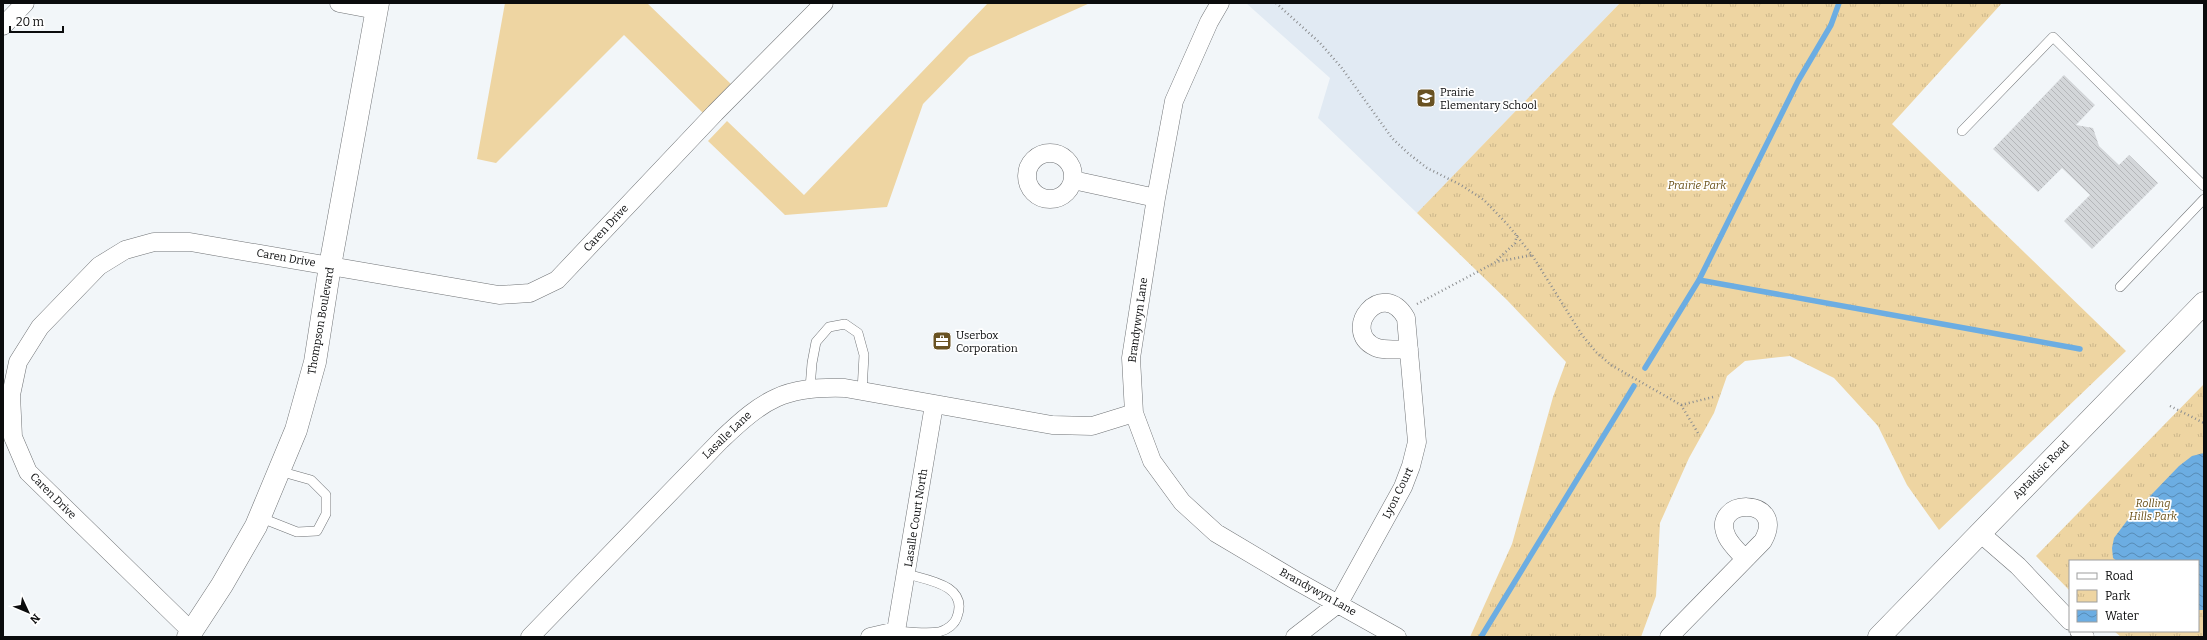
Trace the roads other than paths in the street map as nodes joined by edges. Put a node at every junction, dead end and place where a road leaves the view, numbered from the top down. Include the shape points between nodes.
1 (25, 3) edge
2 (339, 3) edge
3 (824, 3) edge
4 (1220, 3) edge
5 (377, 6) edge
6 (3, 26) edge
7 (1962, 131) dead end
8 (1073, 180) dead end
9 (2204, 186) edge
10 (1156, 198) junction
11 (2204, 199) edge
12 (330, 266) junction
13 (2120, 287) dead end
14 (2204, 303) edge
15 (1409, 349) junction
16 (8, 383) edge
17 (810, 388) junction
18 (862, 391) junction
19 (934, 405) junction
20 (1134, 413) junction
21 (8, 433) edge
22 (279, 471) junction
23 (259, 517) junction
24 (1980, 533) junction
25 (1745, 559) dead end
26 (907, 574) junction
27 (1339, 603) junction
28 (2069, 620) edge
29 (190, 634) edge
30 (895, 634) edge
31 (530, 637) edge
32 (870, 637) edge
33 (1295, 637) edge
34 (1397, 637) edge
35 (1669, 637) edge
36 (1879, 637) edge

1 - 6 street
2 - 5 street
3 - 12 street, Caren Drive via 715,113 557,280 530,292 499,295
4 - 10 street, Brandywyn Lane via 1174,101
5 - 12 street, Thompson Boulevard
7 - 9 lane via 2053,37
8 - 10 street
10 - 20 street, Brandywyn Lane via 1131,358
11 - 13 lane
12 - 16 street, Caren Drive via 190,242 154,242 125,250 99,266 40,328
12 - 22 street, Thompson Boulevard via 315,362 296,430
14 - 24 street, Aptakisic Road
15 - 15 street, Lyon Court via 1406,318 1397,306 1375,305 1364,315 1362,330 1369,344 1376,348
15 - 27 street, Lyon Court via 1417,442 1411,466 1403,487
16 - 21 street, Caren Drive via 11,395
17 - 18 street, Lasalle Lane via 845,388
17 - 18 lane via 816,342 829,327 845,324 858,333 864,355
17 - 31 street, Lasalle Lane via 783,394 750,412
18 - 19 street, Lasalle Lane
19 - 20 street, Lasalle Lane via 1052,425 1092,426
19 - 26 street, Lasalle Court North
20 - 27 street, Brandywyn Lane via 1152,461 1182,502 1216,532 1295,580
21 - 29 street, Caren Drive via 28,472
22 - 23 street, Thompson Boulevard
22 - 23 lane via 311,480 326,495 326,514 317,531 297,532
23 - 29 street, Thompson Boulevard via 222,585
24 - 28 street via 2018,566
24 - 36 street, Aptakisic Road
25 - 35 street
26 - 30 street, Lasalle Court North
26 - 30 lane via 950,588 958,600 959,611 956,621 943,631
27 - 33 street
27 - 34 street, Brandywyn Lane
30 - 32 street

